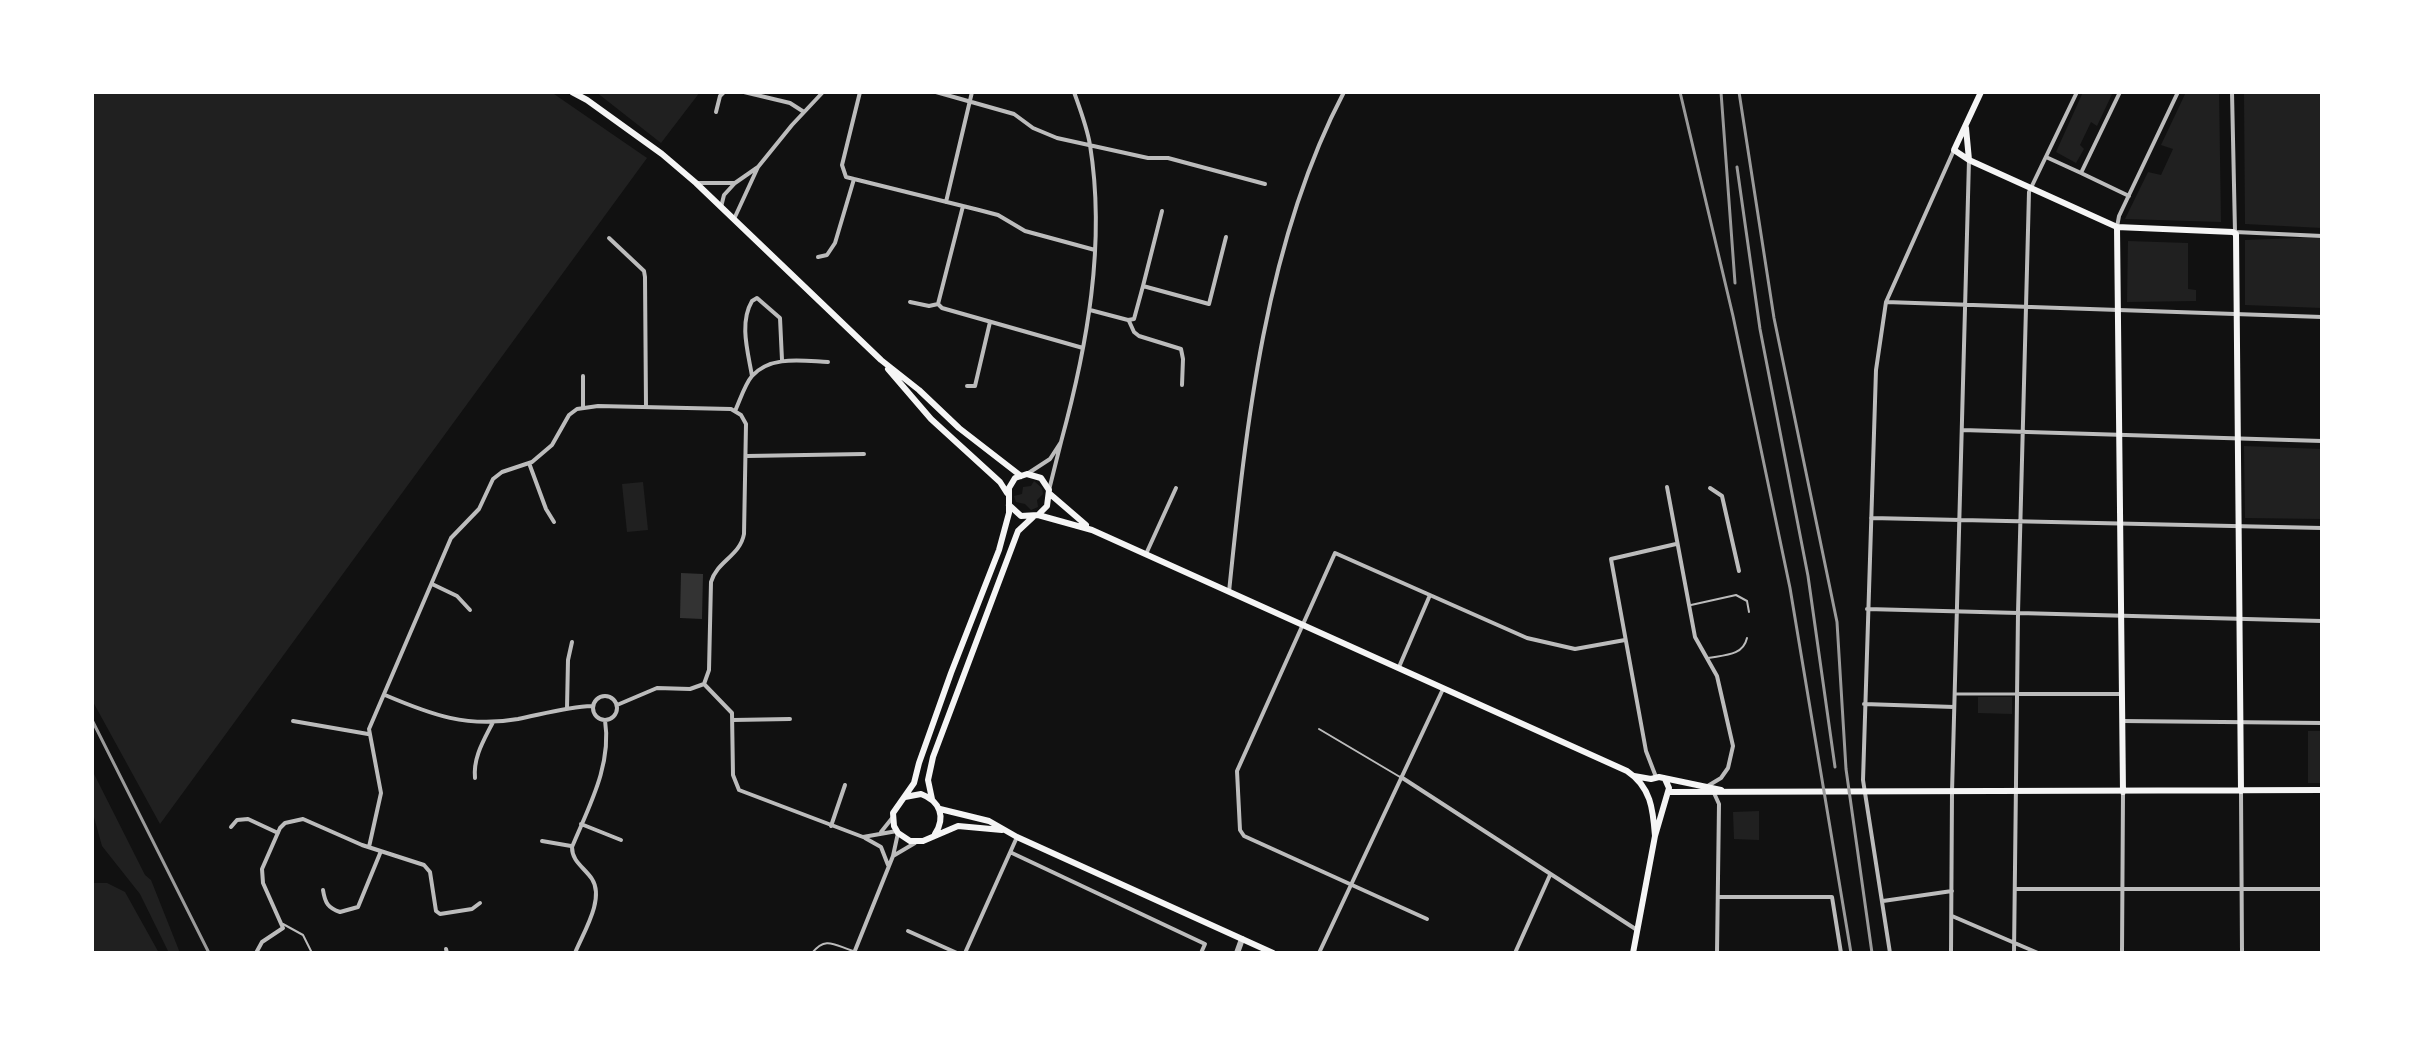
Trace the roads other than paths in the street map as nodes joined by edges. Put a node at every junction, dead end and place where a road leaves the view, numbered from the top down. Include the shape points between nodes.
1 (572, 92) edge
2 (582, 92) edge
3 (724, 92) edge
4 (744, 92) edge
5 (823, 92) edge
6 (860, 92) edge
7 (890, 92) edge
8 (909, 92) edge
9 (936, 92) edge
10 (972, 92) edge
11 (1074, 92) edge
12 (1344, 92) edge
13 (1981, 92) edge
14 (2077, 92) edge
15 (2120, 92) edge
16 (2178, 92) edge
17 (2232, 92) edge
18 (587, 100) junction
19 (970, 101) junction
20 (716, 112) dead end
21 (804, 112) junction
22 (1966, 125) junction
23 (1090, 145) junction
24 (1954, 150) junction
25 (2046, 157) junction
26 (1969, 160) junction
27 (758, 167) junction
28 (2081, 173) junction
29 (854, 179) junction
30 (696, 183) junction
31 (735, 183) junction
32 (1265, 184) dead end
33 (2031, 189) junction
34 (2129, 196) junction
35 (946, 202) junction
36 (963, 206) junction
37 (721, 207) junction
38 (1162, 211) dead end
39 (734, 219) junction
40 (2117, 227) junction
41 (2235, 232) junction
42 (2322, 236) edge
43 (1226, 237) dead end
44 (609, 238) dead end
45 (1095, 250) junction
46 (818, 257) dead end
47 (1143, 286) junction
48 (910, 302) dead end
49 (1886, 302) junction
50 (938, 304) junction
51 (1965, 305) junction
52 (2026, 308) junction
53 (1089, 310) junction
54 (2120, 311) junction
55 (2238, 314) junction
56 (2322, 317) edge
57 (1128, 320) junction
58 (990, 321) junction
59 (1084, 348) junction
60 (782, 360) junction
61 (881, 360) junction
62 (828, 362) dead end
63 (583, 376) dead end
64 (752, 376) junction
65 (1182, 385) dead end
66 (967, 386) dead end
67 (583, 407) junction
68 (646, 407) junction
69 (735, 411) junction
70 (1962, 430) junction
71 (2024, 432) junction
72 (2120, 434) junction
73 (2239, 438) junction
74 (2322, 441) edge
75 (1061, 442) junction
76 (864, 454) dead end
77 (746, 456) junction
78 (529, 463) junction
79 (1024, 475) junction
80 (1667, 487) dead end
81 (1176, 488) dead end
82 (1710, 488) dead end
83 (1050, 492) junction
84 (1007, 493) junction
85 (1009, 505) junction
86 (1036, 516) junction
87 (1871, 518) junction
88 (1959, 519) junction
89 (2021, 520) junction
90 (554, 522) dead end
91 (2121, 522) junction
92 (2240, 526) junction
93 (2322, 528) edge
94 (1092, 530) junction
95 (1676, 544) junction
96 (1146, 554) junction
97 (1739, 571) dead end
98 (432, 584) junction
99 (1229, 592) junction
100 (1430, 595) junction
101 (1688, 605) junction
102 (1867, 609) junction
103 (470, 610) dead end
104 (1957, 611) junction
105 (1749, 612) dead end
106 (2018, 613) junction
107 (2121, 615) junction
108 (2239, 620) junction
109 (2322, 621) edge
110 (1302, 625) junction
111 (1747, 638) dead end
112 (1625, 640) junction
113 (572, 642) dead end
114 (1707, 659) junction
115 (1398, 669) junction
116 (704, 684) junction
117 (1443, 689) junction
118 (1955, 694) junction
119 (2017, 694) junction
120 (2122, 694) junction
121 (385, 695) junction
122 (1864, 704) junction
123 (617, 705) junction
124 (592, 706) junction
125 (1954, 707) junction
126 (567, 708) junction
127 (790, 719) dead end
128 (605, 720) junction
129 (733, 720) junction
130 (293, 721) dead end
131 (2122, 721) junction
132 (493, 722) junction
133 (2240, 722) junction
134 (2322, 723) edge
135 (1319, 729) dead end
136 (368, 734) junction
137 (1634, 776) junction
138 (1401, 777) junction
139 (475, 778) dead end
140 (1654, 778) junction
141 (1665, 779) junction
142 (845, 785) dead end
143 (1707, 786) junction
144 (2322, 790) edge
145 (2241, 791) junction
146 (1725, 792) junction
147 (1952, 792) junction
148 (2017, 792) junction
149 (2123, 792) junction
150 (1649, 793) junction
151 (1690, 793) junction
152 (1714, 793) junction
153 (1666, 794) junction
154 (904, 797) junction
155 (932, 799) junction
156 (940, 809) junction
157 (893, 816) junction
158 (581, 824) junction
159 (831, 826) junction
160 (231, 827) dead end
161 (1002, 830) junction
162 (898, 832) junction
163 (278, 833) junction
164 (879, 834) junction
165 (935, 834) junction
166 (1655, 836) junction
167 (863, 837) junction
168 (1017, 837) junction
169 (621, 840) dead end
170 (542, 841) dead end
171 (917, 842) junction
172 (369, 847) junction
173 (572, 847) junction
174 (381, 851) junction
175 (1012, 853) junction
176 (893, 856) junction
177 (888, 865) junction
178 (1550, 875) junction
179 (1351, 883) junction
180 (2015, 889) junction
181 (2241, 889) junction
182 (2322, 889) edge
183 (323, 890) dead end
184 (2121, 890) junction
185 (1952, 891) junction
186 (1718, 897) junction
187 (1883, 901) junction
188 (480, 903) dead end
189 (1952, 916) junction
190 (1427, 919) dead end
191 (282, 924) junction
192 (1638, 930) junction
193 (908, 931) dead end
194 (1242, 939) junction
195 (2014, 942) junction
196 (854, 952) edge
197 (256, 953) edge
198 (312, 953) edge
199 (575, 953) edge
200 (812, 953) edge
201 (957, 953) edge
202 (965, 953) edge
203 (1201, 953) edge
204 (1237, 953) edge
205 (1273, 953) edge
206 (1319, 953) edge
207 (1515, 953) edge
208 (1633, 953) edge
209 (1717, 953) edge
210 (1841, 953) edge
211 (1890, 953) edge
212 (1951, 953) edge
213 (2014, 953) edge
214 (2038, 953) edge
215 (2122, 953) edge
216 (2242, 953) edge

1 - 18 main road
2 - 18 main road
3 - 20 street
4 - 21 street via 790,103
5 - 21 street
6 - 29 street via 842,165 846,177
7 - 8 street
9 - 19 street
10 - 19 street
11 - 23 street
12 - 99 street via 1307,172 1262,341
13 - 22 main road
14 - 25 street
15 - 28 street
16 - 34 street
17 - 41 street
18 - 30 main road
19 - 23 street via 1014,114 1043,134
19 - 35 street
21 - 27 street
22 - 24 main road
22 - 26 main road
23 - 32 street via 1168,158
23 - 45 street
24 - 26 main road
24 - 49 street
25 - 28 street
25 - 33 street
26 - 33 main road
26 - 51 street
27 - 31 street
27 - 39 street
28 - 34 street
29 - 35 street
29 - 46 street via 835,243 827,255
30 - 31 street
30 - 37 main road
31 - 37 street
33 - 40 main road
33 - 52 street
34 - 40 street
35 - 36 street
36 - 45 street via 998,215 1025,231
36 - 50 street
37 - 39 main road
38 - 47 street
39 - 61 main road
40 - 41 main road
40 - 54 main road
41 - 42 street
41 - 55 main road
43 - 47 street via 1209,304
44 - 68 street via 644,271
45 - 53 street
47 - 57 street via 1134,319
48 - 50 street
49 - 51 street
49 - 87 street via 1876,370
50 - 58 street
51 - 52 street
51 - 70 street
52 - 54 street
52 - 71 street
53 - 57 street
53 - 59 street
54 - 55 street
54 - 72 main road
55 - 56 street
55 - 73 main road
57 - 65 street via 1139,336 1181,349
58 - 59 street
58 - 66 street via 975,386
59 - 75 street
60 - 62 street
60 - 64 street
60 - 64 street via 780,318 757,298 747,313 746,328
61 - 79 main road via 959,428
61 - 84 main road via 931,419
63 - 67 street
64 - 69 street
67 - 68 street
67 - 78 street via 569,415 552,445
68 - 69 street
69 - 77 street via 746,424
70 - 71 street
70 - 88 street
71 - 72 street
71 - 89 street
72 - 73 street
72 - 91 main road
73 - 74 street
73 - 92 main road
75 - 79 street via 1050,459
75 - 83 street
76 - 77 street
77 - 116 street via 742,544 714,572
78 - 90 street
78 - 98 street via 493,479 479,509 451,538
79 - 83 main road via 1041,478
79 - 84 main road
80 - 95 street
81 - 96 street
82 - 97 street via 1722,496
83 - 86 main road via 1047,506
83 - 94 main road
84 - 85 main road
85 - 86 main road via 1016,513
85 - 154 main road via 999,550 914,783
86 - 94 main road
86 - 155 main road via 1018,531 933,757 928,780
87 - 88 street
87 - 102 street
88 - 89 street
88 - 104 street
89 - 91 street
89 - 106 street
91 - 92 street
91 - 107 main road
92 - 93 street
92 - 108 main road
94 - 96 main road
95 - 101 street
95 - 112 street via 1611,559
96 - 99 main road
98 - 103 street via 457,596
98 - 121 street
99 - 110 main road
100 - 110 street via 1335,553
100 - 112 street via 1527,638 1575,649
100 - 115 street
101 - 105 lane via 1741,596
101 - 114 street via 1695,637
102 - 104 street
102 - 122 street
104 - 106 street
104 - 118 street
106 - 107 street
106 - 119 street
107 - 108 street
107 - 120 main road
108 - 109 street
108 - 133 main road
110 - 115 main road
110 - 179 street via 1237,771 1240,830
111 - 114 lane via 1738,652
112 - 140 street
113 - 126 street
114 - 143 street via 1717,676 1733,752 1724,774
115 - 117 main road
116 - 123 street via 657,688
116 - 129 street
117 - 137 main road
117 - 138 street
118 - 119 street
118 - 125 street
119 - 120 street
119 - 148 street
120 - 131 main road
121 - 132 street via 443,718
121 - 136 street
122 - 125 street
122 - 187 street via 1863,783
123 - 124 street via 604,695
123 - 128 street
124 - 126 street
124 - 128 street
125 - 147 street
126 - 132 street
127 - 129 street
128 - 158 street via 605,763
129 - 159 street via 733,775 739,790
130 - 136 street
131 - 133 street
131 - 149 main road
132 - 139 street via 474,766
133 - 134 street
133 - 145 main road
135 - 138 lane
136 - 172 street via 381,793
137 - 140 main road
137 - 150 main road
138 - 178 street
138 - 179 street
140 - 141 main road
140 - 150 main road
141 - 143 main road
141 - 153 main road
142 - 159 street
143 - 146 main road
143 - 151 street
144 - 145 main road
145 - 149 main road
145 - 181 street
146 - 147 main road
146 - 152 main road
147 - 148 main road
147 - 185 street
148 - 149 main road
148 - 180 street
149 - 184 street
150 - 153 main road via 1657,799
150 - 166 main road
151 - 152 main road
151 - 153 main road
152 - 186 street via 1719,804
153 - 166 main road
154 - 155 main road via 915,793
154 - 157 main road
155 - 156 main road
156 - 161 main road
156 - 165 main road
157 - 162 main road
157 - 164 street
158 - 169 street
158 - 173 street
159 - 167 street
160 - 163 street via 248,819
161 - 165 main road via 958,826
161 - 168 main road
162 - 164 street
162 - 171 main road
162 - 176 street
163 - 172 street via 285,823 303,819
163 - 191 street via 262,877
164 - 167 street
165 - 171 main road
166 - 192 main road
167 - 177 street via 881,847
168 - 175 street
168 - 194 main road
170 - 173 street
171 - 176 street
172 - 174 street
173 - 199 street via 597,894
174 - 183 street via 358,907 340,912 330,908
174 - 188 street via 428,868 440,914
175 - 202 street
175 - 203 street via 1205,944
176 - 177 street
177 - 196 street
178 - 192 street
178 - 207 street
179 - 190 street
179 - 206 street
180 - 184 street
180 - 195 street
181 - 182 street
181 - 184 street
181 - 216 street
184 - 215 street
185 - 187 street
185 - 189 street
186 - 209 street
186 - 210 street via 1832,897
187 - 211 street
189 - 195 street
189 - 212 street
191 - 197 street
191 - 198 lane via 303,935
192 - 208 main road
193 - 201 street
194 - 204 street
194 - 205 main road
195 - 213 street
195 - 214 street
196 - 200 lane via 828,942

